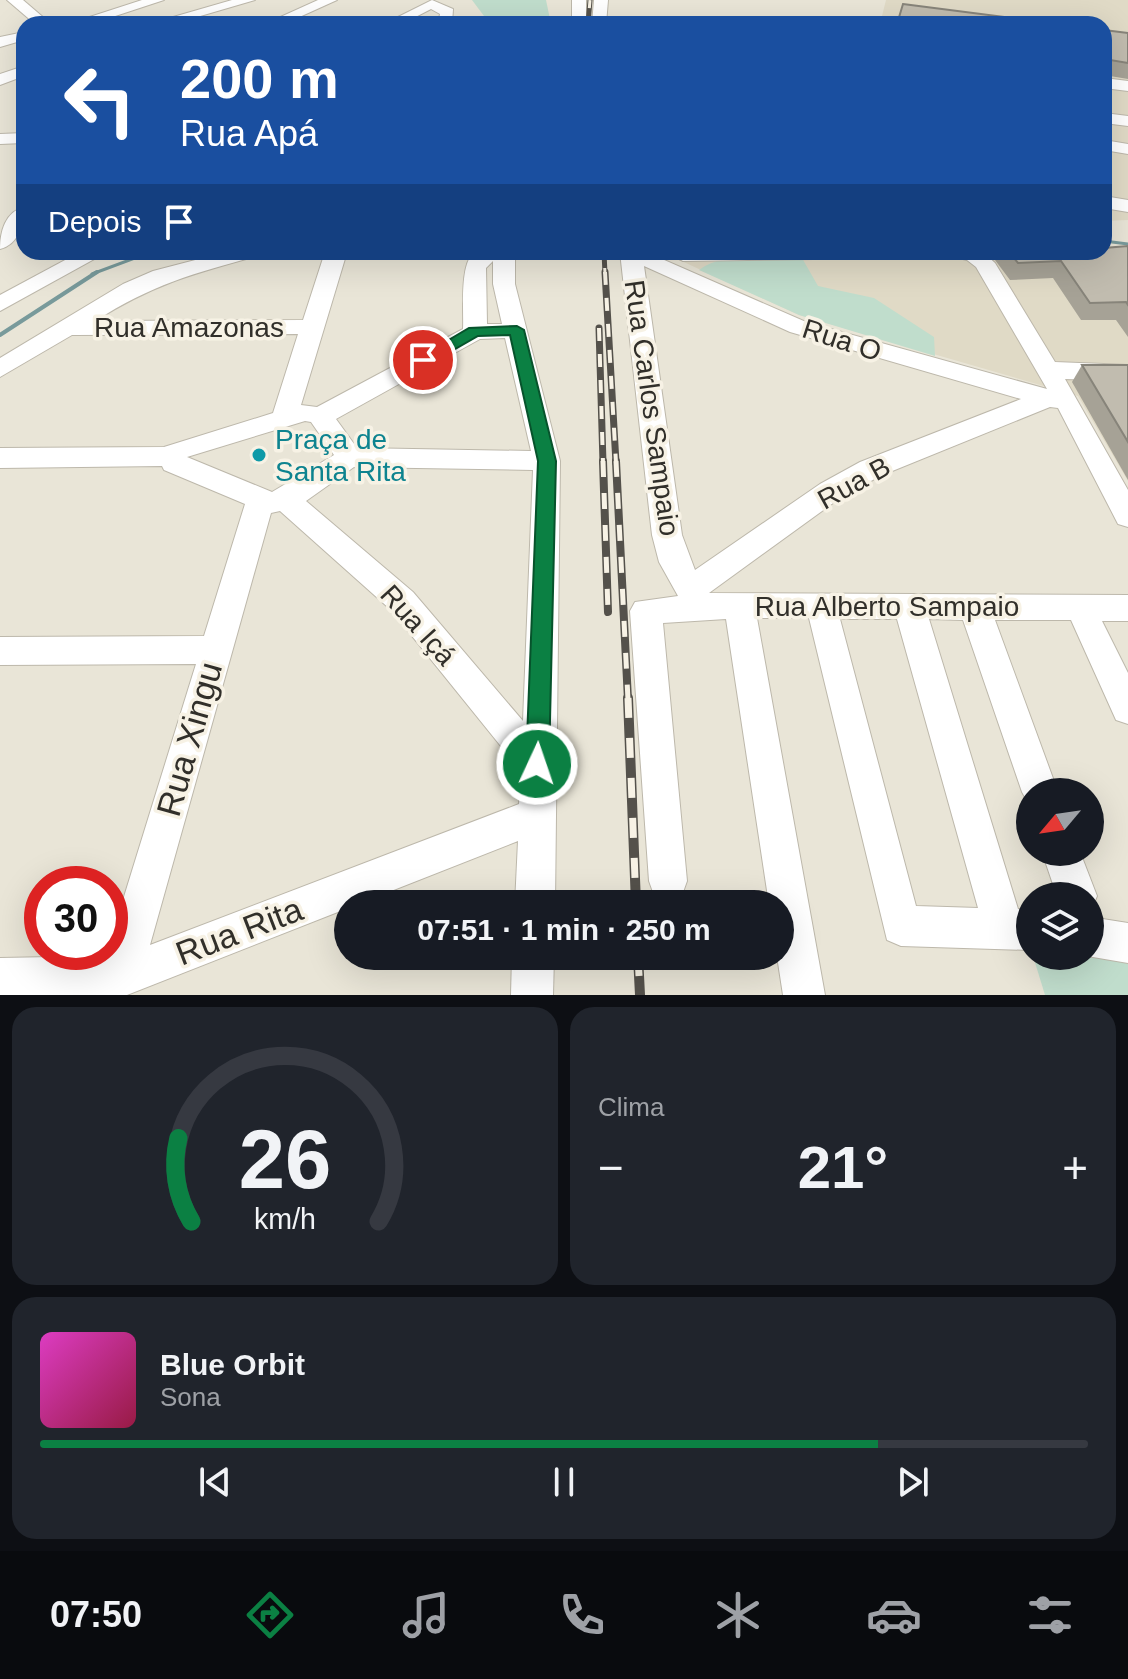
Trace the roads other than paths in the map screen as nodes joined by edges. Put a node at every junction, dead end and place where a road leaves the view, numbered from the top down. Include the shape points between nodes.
1 (157, 0) edge
2 (248, 0) edge
3 (330, 0) edge
4 (429, 2) edge
5 (137, 7) junction
6 (104, 16) edge
7 (182, 16) joint
8 (291, 16) edge
9 (405, 16) edge
10 (447, 16) edge
11 (16, 223) edge
12 (0, 243) edge
13 (81, 260) edge
14 (220, 260) edge
15 (333, 260) edge
16 (479, 260) edge
17 (502, 260) edge
18 (632, 260) edge
19 (649, 260) edge
20 (980, 260) edge
21 (0, 304) edge
22 (311, 327) junction
23 (68, 328) junction
24 (517, 330) junction
25 (475, 332) junction
26 (0, 369) edge
27 (1045, 370) junction
28 (1128, 373) edge
29 (1049, 401) junction
30 (320, 416) junction
31 (284, 417) junction
32 (170, 456) junction
33 (348, 457) junction
34 (0, 458) edge
35 (547, 461) junction
36 (273, 500) junction
37 (1128, 516) edge
38 (695, 598) junction
39 (739, 605) junction
40 (821, 605) junction
41 (909, 606) junction
42 (974, 606) junction
43 (1080, 607) junction
44 (1128, 608) edge
45 (215, 650) junction
46 (0, 651) edge
47 (1128, 709) edge
48 (537, 764) junction
49 (1035, 778) edge
50 (537, 815) junction
51 (668, 881) dead end
52 (535, 890) edge
53 (1016, 926) edge
54 (1016, 929) edge
55 (533, 970) edge
56 (0, 979) edge
57 (130, 986) edge
58 (532, 995) edge
59 (804, 995) edge

1 - 5 street
2 - 7 street
3 - 8 street
4 - 9 street
4 - 10 street
5 - 6 street
5 - 7 street
11 - 12 street
13 - 21 street
14 - 23 street via 131,289
15 - 22 street
16 - 25 street
17 - 24 street
18 - 38 street, Rua Carlos Sampaio via 667,535 674,562
19 - 29 street, Rua O via 798,327
20 - 27 street
22 - 23 street, Rua Amazonas
22 - 31 street
23 - 26 street
24 - 25 street
24 - 35 street
25 - 30 street
27 - 28 street
27 - 29 street
29 - 37 street
29 - 38 street, Rua B via 870,469 830,491
30 - 31 street via 305,412
30 - 33 street
31 - 32 street
32 - 34 street
32 - 36 street, Rua Içá via 174,463
33 - 35 street
33 - 36 street
35 - 48 street
36 - 45 street, Rua Xingu
36 - 48 street, Rua Içá via 402,601
38 - 39 street, Rua Alberto Sampaio
38 - 51 street, Rua Alberto Sampaio via 646,611
39 - 40 street, Rua Alberto Sampaio
39 - 59 street
40 - 41 street, Rua Alberto Sampaio
40 - 54 street via 901,926
41 - 42 street, Rua Alberto Sampaio
41 - 53 street
42 - 43 street, Rua Alberto Sampaio
42 - 49 street
43 - 44 street, Rua Alberto Sampaio
43 - 47 street
45 - 46 street
45 - 57 street, Rua Xingu
48 - 50 street
50 - 52 street
50 - 57 street, Rua Rita
55 - 58 street
56 - 57 street

